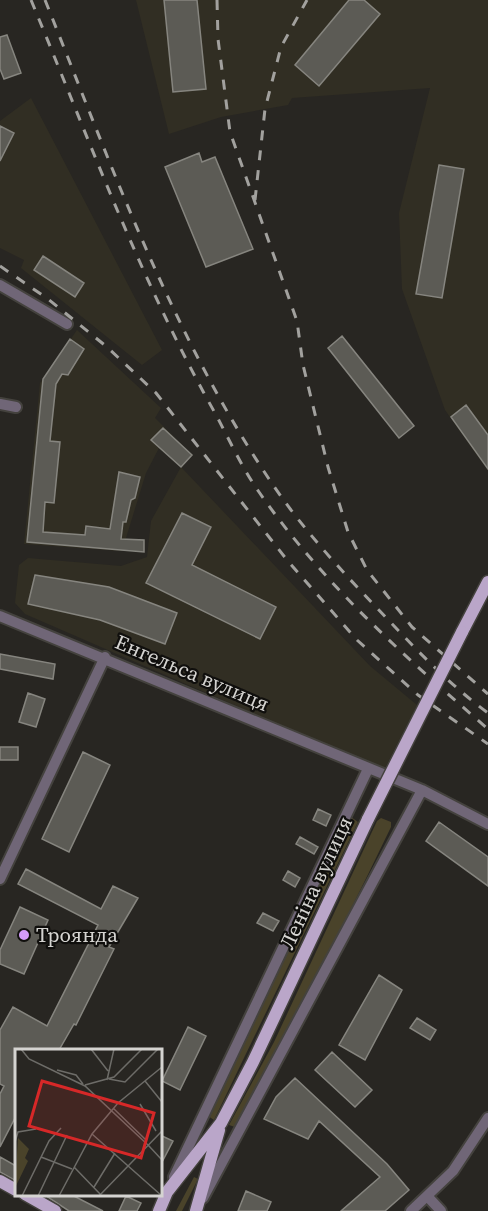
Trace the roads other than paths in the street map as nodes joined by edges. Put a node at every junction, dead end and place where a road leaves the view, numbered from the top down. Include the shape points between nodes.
1 (0, 285) edge
2 (67, 324) dead end
3 (0, 404) edge
4 (16, 407) dead end
5 (488, 582) edge
6 (0, 616) edge
7 (105, 657) junction
8 (368, 768) junction
9 (422, 790) junction
10 (488, 824) edge
11 (0, 879) edge
12 (488, 1118) edge
13 (221, 1123) junction
14 (0, 1181) edge
15 (15, 1189) edge
16 (167, 1192) junction
17 (29, 1196) edge
18 (428, 1197) junction
19 (196, 1210) edge
20 (56, 1211) edge
21 (159, 1211) edge
22 (411, 1211) edge
23 (441, 1211) edge

1 - 2 street
3 - 4 street
5 - 13 main road, Леніна вулиця, bridge
6 - 7 street, Енгельса вулиця
7 - 8 street, Енгельса вулиця
7 - 11 street
8 - 9 street, Енгельса вулиця
8 - 16 street, Леніна вулиця
9 - 10 street, Енгельса вулиця
9 - 19 street
12 - 18 street via 453,1171
13 - 16 main road, Леніна вулиця
13 - 19 main road
14 - 15 main road
16 - 21 main road, Леніна вулиця
17 - 20 main road
18 - 22 street
18 - 23 street

